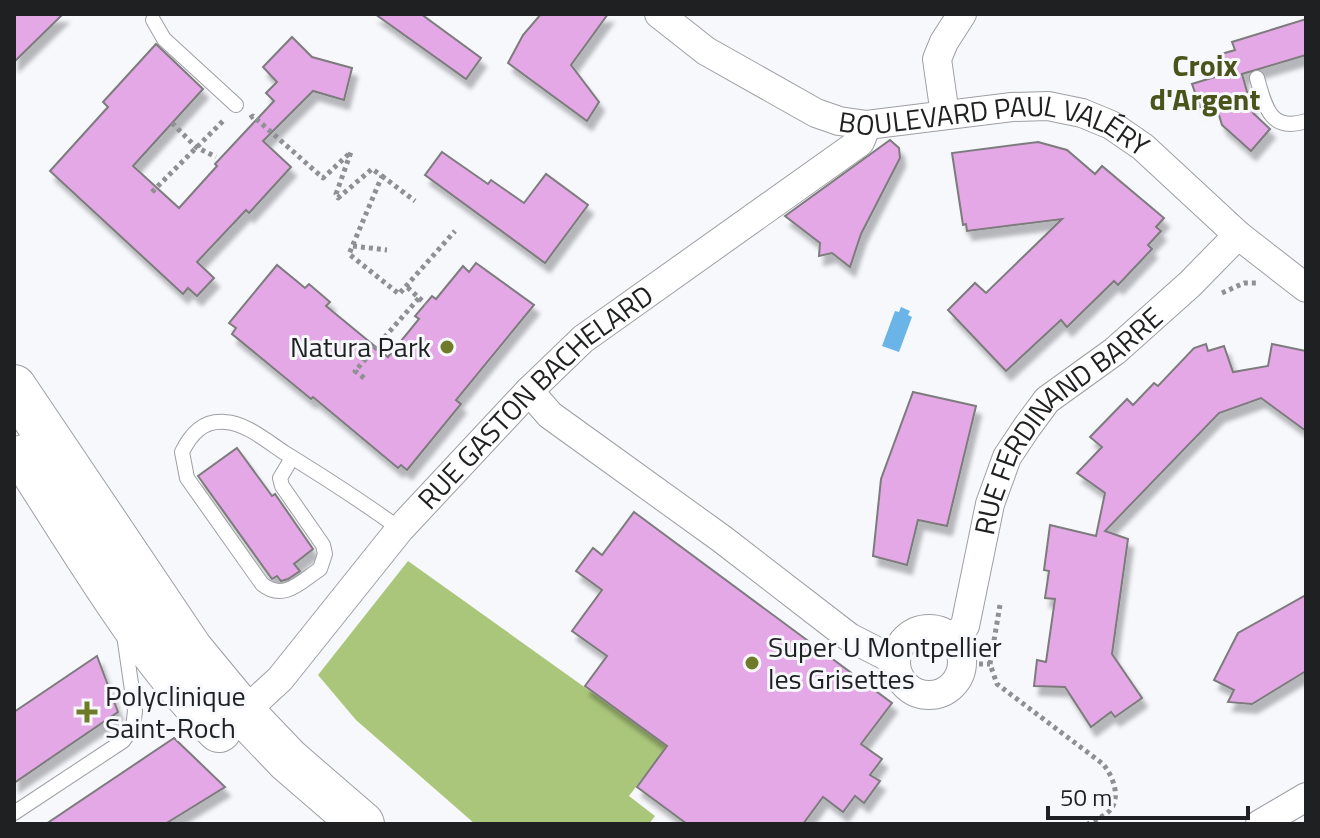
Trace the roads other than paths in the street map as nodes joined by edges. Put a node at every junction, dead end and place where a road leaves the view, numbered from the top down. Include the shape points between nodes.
1 (659, 14) edge
2 (962, 14) edge
3 (153, 16) edge
4 (1257, 78) dead end
5 (236, 105) road end
6 (945, 115) junction
7 (1306, 121) edge
8 (867, 125) junction
9 (1238, 235) junction
10 (1306, 288) edge
11 (14, 387) edge
12 (529, 391) junction
13 (14, 442) edge
14 (292, 458) junction
15 (400, 529) junction
16 (121, 607) junction
17 (968, 655) junction
18 (896, 661) junction
19 (243, 713) junction
20 (1306, 797) edge
21 (14, 813) edge
22 (315, 824) edge
23 (362, 824) edge
24 (1260, 824) edge

1 - 8 street, BOULEVARD PAUL VALÉRY via 706,51 816,113
2 - 6 street via 937,59
3 - 5 lane via 164,39
4 - 7 lane via 1266,109 1278,122 1293,126
6 - 8 street, BOULEVARD PAUL VALÉRY
6 - 9 street, BOULEVARD PAUL VALÉRY via 1048,106 1082,113 1143,147
8 - 12 street, RUE GASTON BACHELARD via 860,142 583,339
9 - 10 street, BOULEVARD PAUL VALÉRY
9 - 17 street, RUE FERDINAND BARRE via 1115,351 1047,400 1007,457 990,504 965,626
11 - 19 main road via 191,650
12 - 15 street, RUE GASTON BACHELARD
12 - 18 street via 550,415 849,637
13 - 16 main road
14 - 14 lane via 280,478 282,486 325,554 320,569 278,593 262,584 187,478 182,452 197,430 226,422
14 - 15 lane
15 - 19 street, RUE GASTON BACHELARD via 280,679
16 - 21 lane via 133,727 123,741
16 - 22 main road via 212,723
17 - 18 street via 933,630 912,634
17 - 18 street via 952,686 930,695 910,689
19 - 23 main road
20 - 24 street

